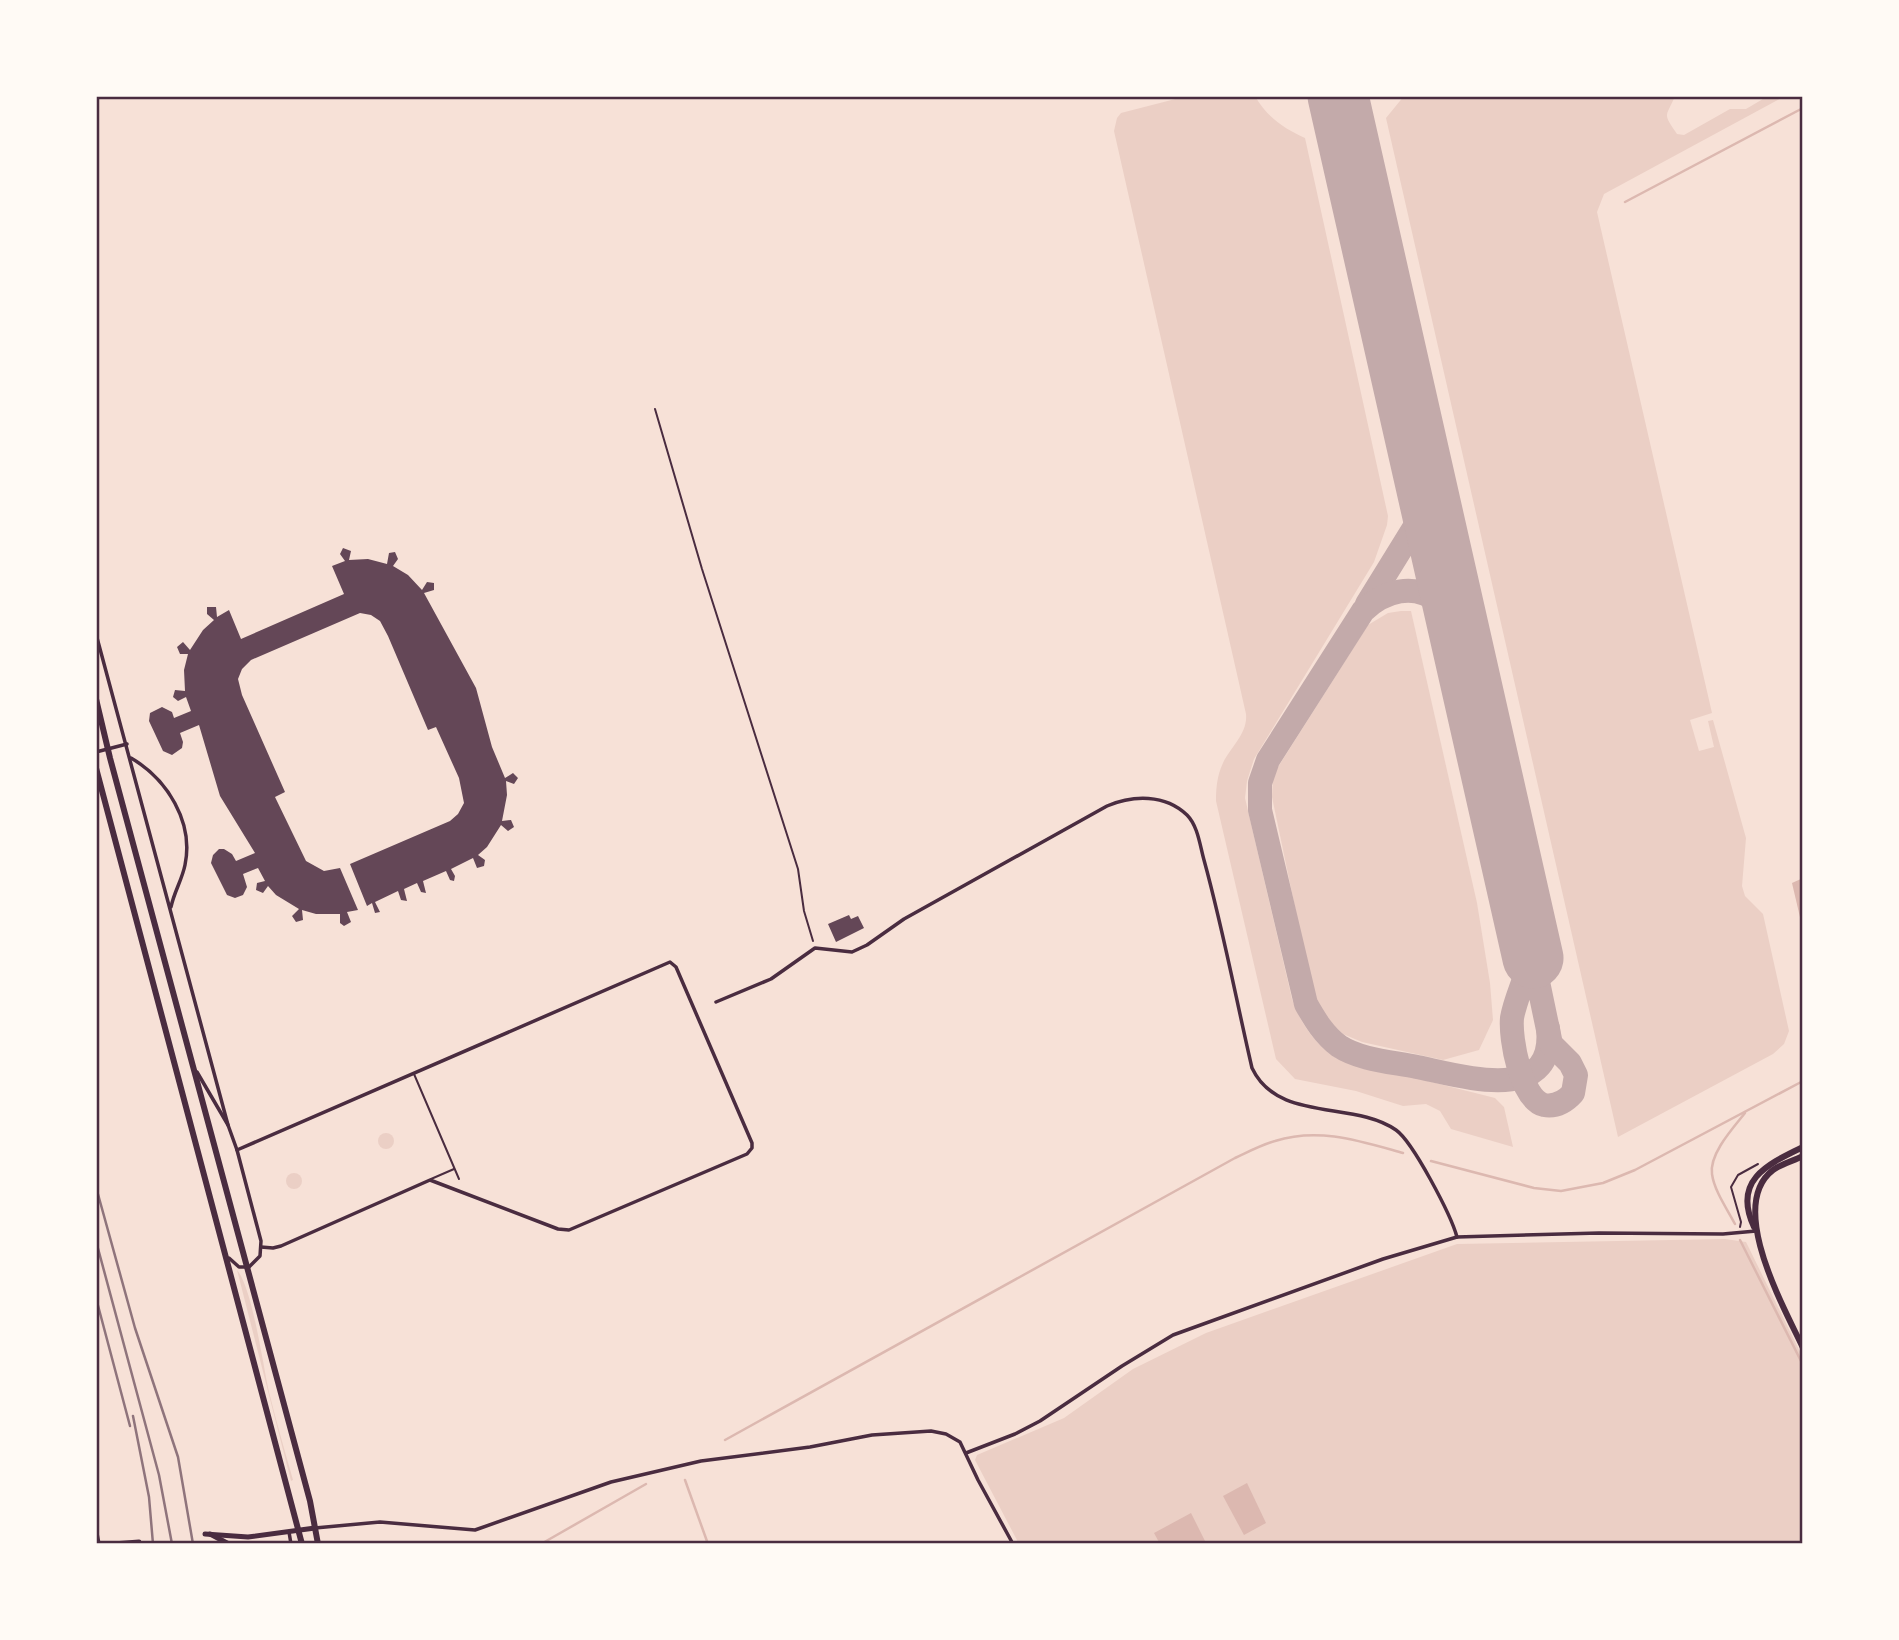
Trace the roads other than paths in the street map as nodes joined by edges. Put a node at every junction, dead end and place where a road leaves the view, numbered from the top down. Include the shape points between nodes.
1 (96, 634) edge
2 (96, 699) edge
3 (127, 744) junction
4 (108, 749) junction
5 (96, 752) edge
6 (131, 758) junction
7 (96, 768) edge
8 (171, 912) junction
9 (716, 1002) dead end
10 (192, 1059) junction
11 (413, 1073) junction
12 (228, 1125) junction
13 (1803, 1147) edge
14 (237, 1150) junction
15 (1803, 1156) edge
16 (454, 1169) junction
17 (459, 1179) dead end
18 (430, 1180) junction
19 (1756, 1231) junction
20 (1457, 1237) junction
21 (261, 1247) junction
22 (224, 1251) junction
23 (247, 1268) junction
24 (1803, 1348) edge
25 (966, 1452) junction
26 (96, 1528) edge
27 (315, 1528) junction
28 (298, 1530) junction
29 (289, 1532) junction
30 (135, 1543) edge
31 (99, 1544) edge
32 (113, 1544) edge
33 (229, 1544) edge
34 (291, 1544) edge
35 (302, 1544) edge
36 (318, 1544) edge
37 (1013, 1544) edge

1 - 3 street
2 - 4 main road
3 - 4 street
3 - 6 street
4 - 5 street
4 - 10 main road
6 - 8 street
6 - 8 street via 164,786 183,825 186,862
7 - 22 main road
8 - 12 street
9 - 20 street via 771,979 815,948 860,949 904,919 1102,809 1141,798 1168,803 1193,823 1258,1080 1284,1100 1368,1119 1399,1131
10 - 12 street
10 - 23 main road
11 - 14 street
11 - 16 lane
11 - 18 street via 672,962 752,1143 750,1152 569,1230
12 - 14 street
13 - 19 main road via 1771,1162 1755,1178 1748,1200
14 - 21 street
15 - 19 main road via 1773,1170 1766,1179 1758,1198
16 - 17 lane
16 - 18 lane
18 - 21 street via 281,1246
19 - 20 street
19 - 24 main road via 1767,1270
20 - 25 street via 1173,1335 1040,1421
21 - 23 street via 259,1259
22 - 23 street via 236,1266
22 - 28 main road
23 - 27 main road
25 - 27 street via 957,1439 941,1432 872,1435 672,1467 611,1482 475,1530 380,1522
25 - 37 street
26 - 31 street
27 - 28 main road
27 - 36 main road
28 - 29 main road
28 - 35 main road
29 - 33 main road via 248,1537 206,1534
29 - 34 street
30 - 32 main road

